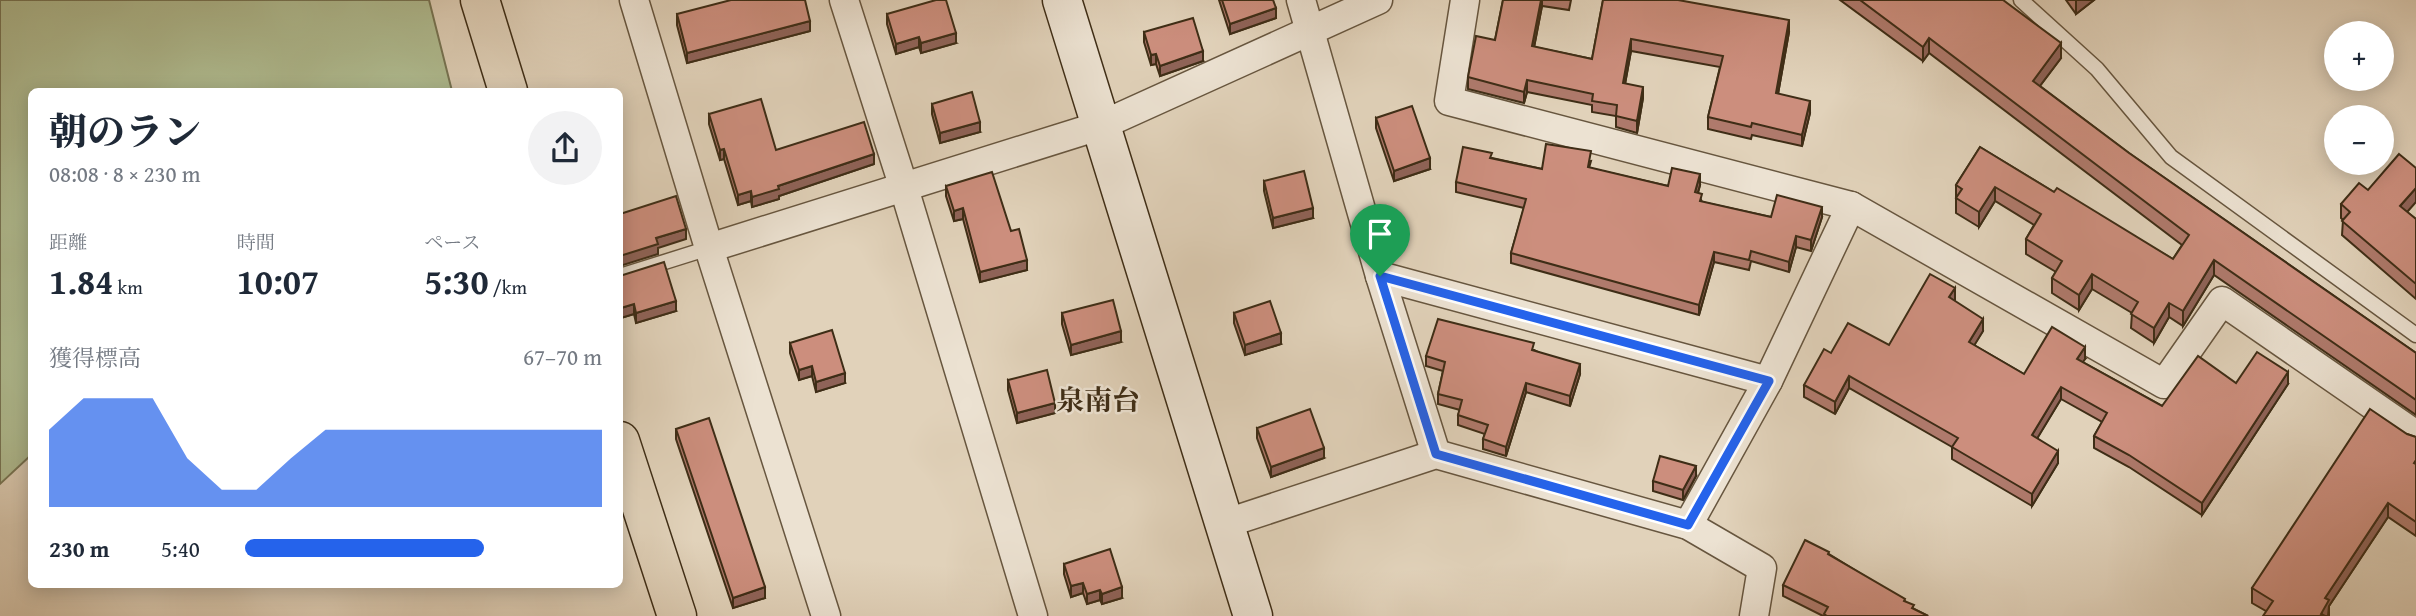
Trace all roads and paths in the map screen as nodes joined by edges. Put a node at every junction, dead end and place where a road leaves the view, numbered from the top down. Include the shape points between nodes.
1 (480, 0) edge
2 (634, 0) edge
3 (844, 0) edge
4 (1062, 0) edge
5 (1301, 0) edge
6 (1378, 0) edge
7 (1465, 0) edge
8 (2021, 0) edge
9 (1310, 29) junction
10 (507, 88) edge
11 (1102, 125) junction
12 (904, 188) junction
13 (1851, 206) junction
14 (709, 247) junction
15 (623, 275) edge
16 (1380, 276) junction
17 (2416, 335) edge
18 (1769, 381) junction
19 (2416, 435) edge
20 (623, 450) edge
21 (1436, 454) junction
22 (1224, 524) junction
23 (1688, 525) junction
24 (677, 616) edge
25 (826, 616) edge
26 (1033, 616) edge
27 (1253, 616) edge
28 (1754, 616) edge

1 - 10 main road
2 - 14 street
3 - 12 street
4 - 11 street
5 - 9 street
6 - 9 street
7 - 13 street via 1449,101
8 - 17 lane via 2097,69 2171,157
9 - 11 street
9 - 16 street
11 - 12 street
11 - 22 street
12 - 14 street
12 - 26 street
13 - 18 street
13 - 19 street via 2164,384 2222,301
14 - 15 lane
14 - 25 street
16 - 18 street
16 - 21 street
18 - 23 street
20 - 24 main road
21 - 22 street
21 - 23 street
22 - 27 street
23 - 28 street via 1762,568

